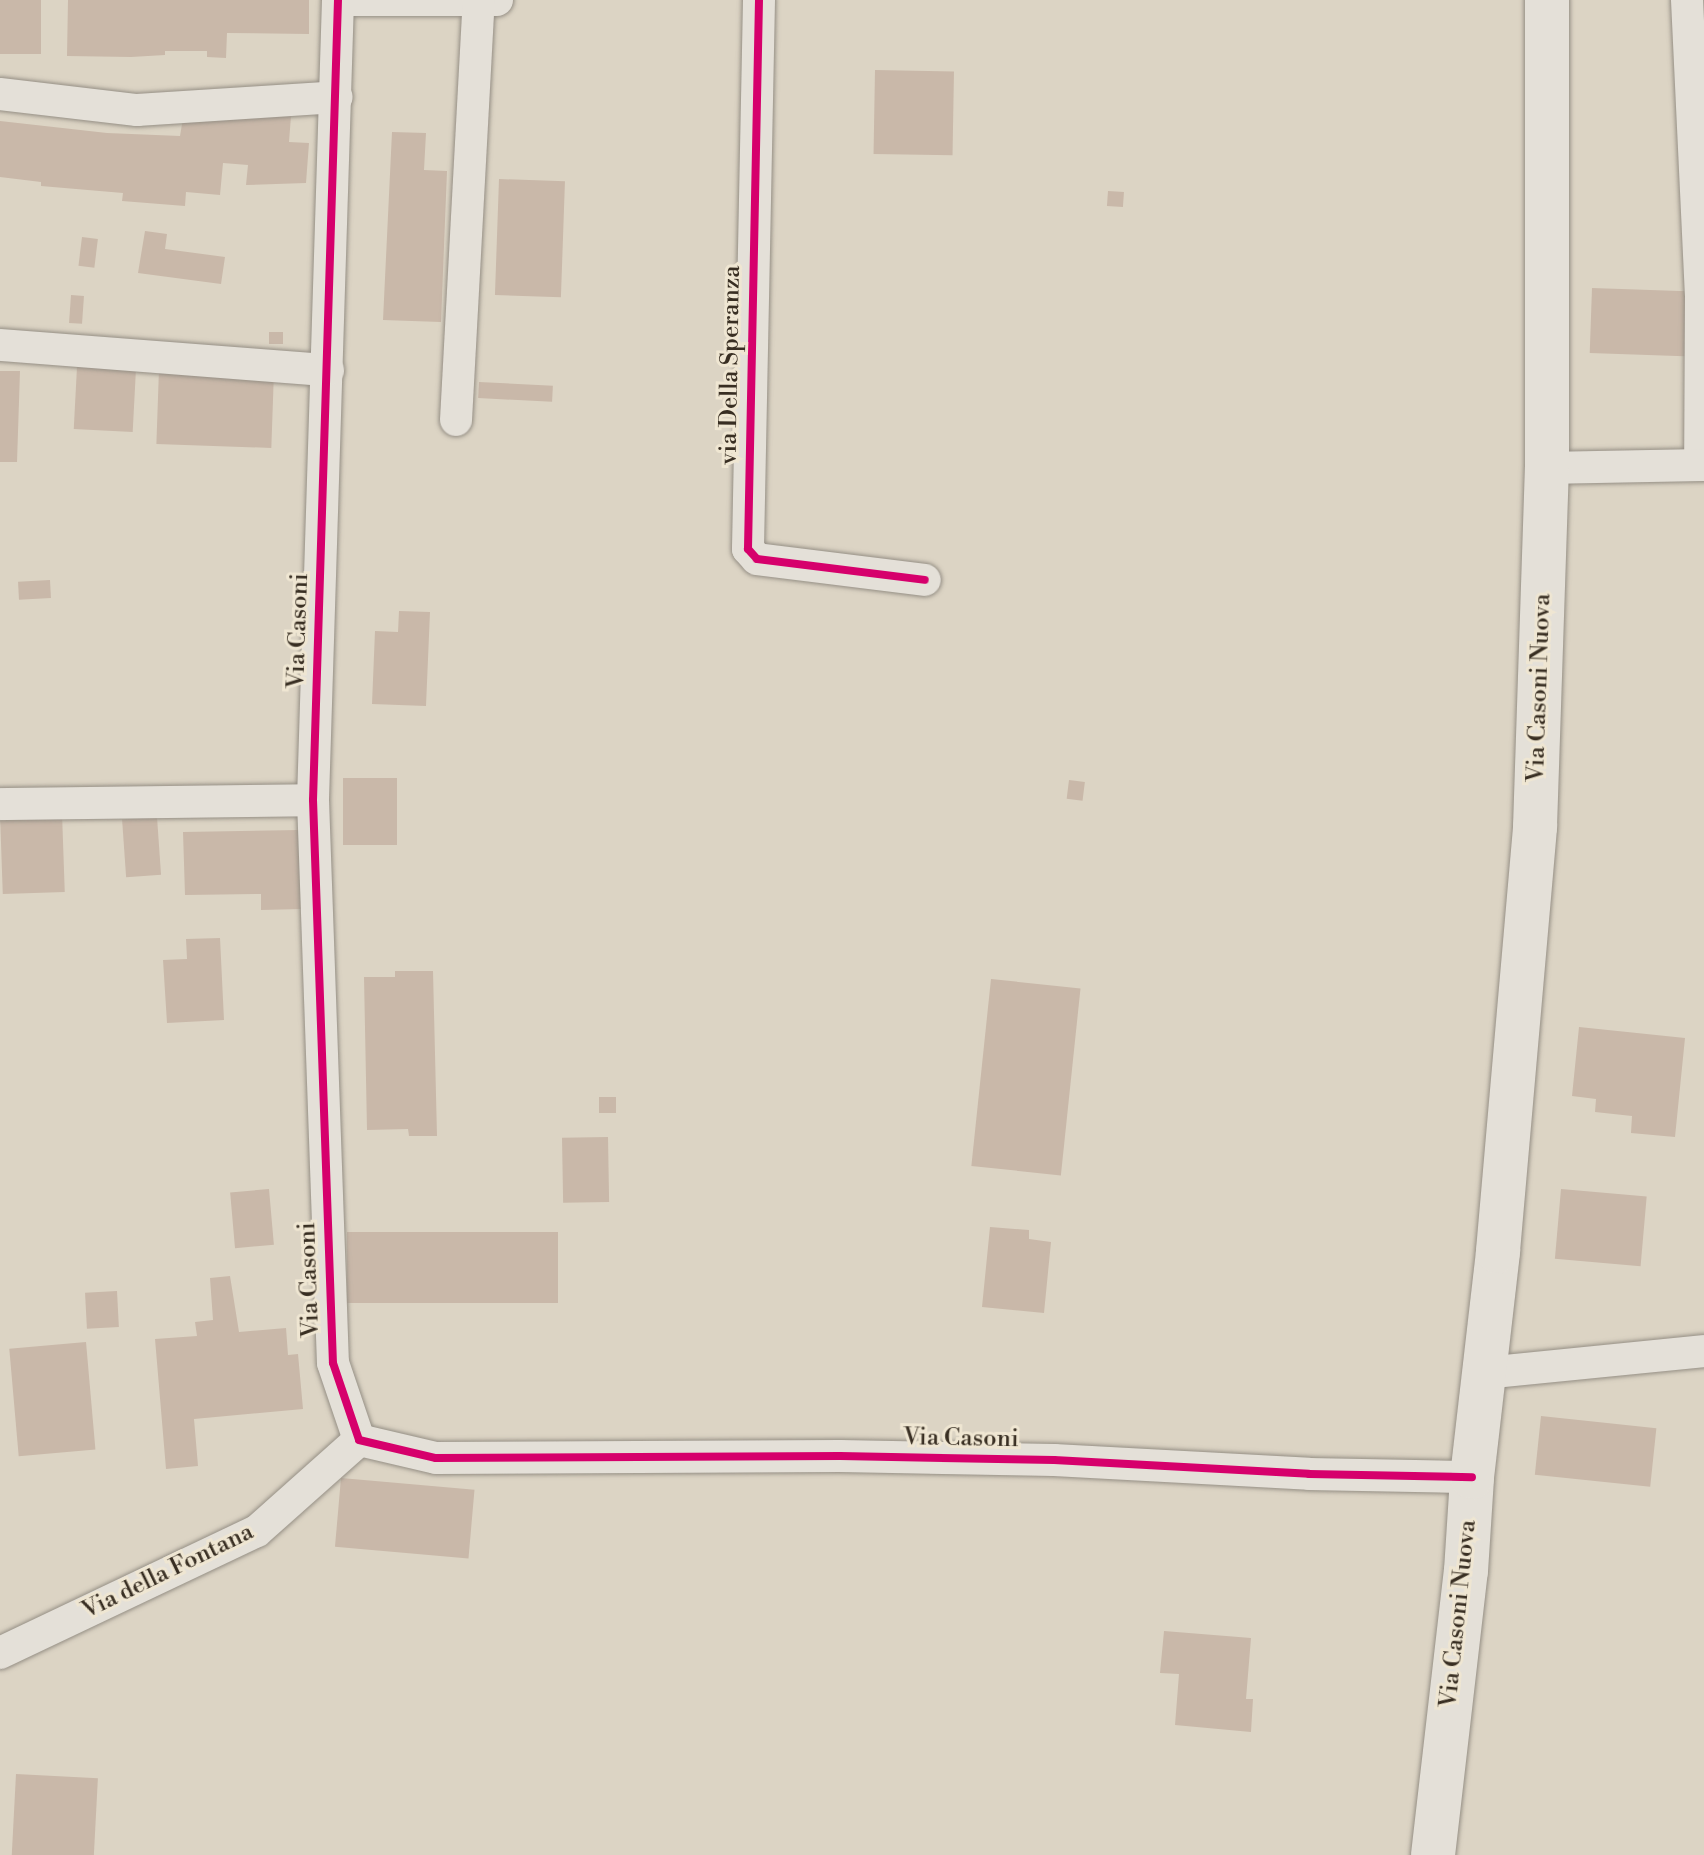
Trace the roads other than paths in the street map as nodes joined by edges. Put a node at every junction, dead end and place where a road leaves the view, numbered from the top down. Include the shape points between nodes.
1 (338, 0) edge
2 (759, 0) edge
3 (1547, 0) edge
4 (1687, 0) edge
5 (488, 1) edge
6 (0, 94) edge
7 (337, 97) junction
8 (0, 345) edge
9 (328, 370) junction
10 (456, 420) dead end
11 (1702, 465) edge
12 (1547, 468) junction
13 (925, 580) dead end
14 (313, 800) junction
15 (0, 804) edge
16 (1704, 1351) edge
17 (1484, 1373) junction
18 (359, 1440) junction
19 (1472, 1477) junction
20 (0, 1653) edge
21 (1433, 1855) edge

1 - 5 street
1 - 7 street, Via Casoni
2 - 13 street, via Della Speranza via 748,549 757,559
3 - 12 main road, Via Casoni Nuova
4 - 11 street via 1701,295
5 - 10 street
6 - 7 street via 137,110
7 - 9 street, Via Casoni
8 - 9 street
9 - 14 street, Via Casoni
11 - 12 street
12 - 17 main road, Via Casoni Nuova via 1535,827
14 - 15 street
14 - 18 street, Via Casoni via 333,1363
16 - 17 street
17 - 19 main road, Via Casoni Nuova
18 - 19 street, Via Casoni via 436,1458 1023,1460
18 - 20 street, Via della Fontana via 257,1531
19 - 21 main road, Via Casoni Nuova

